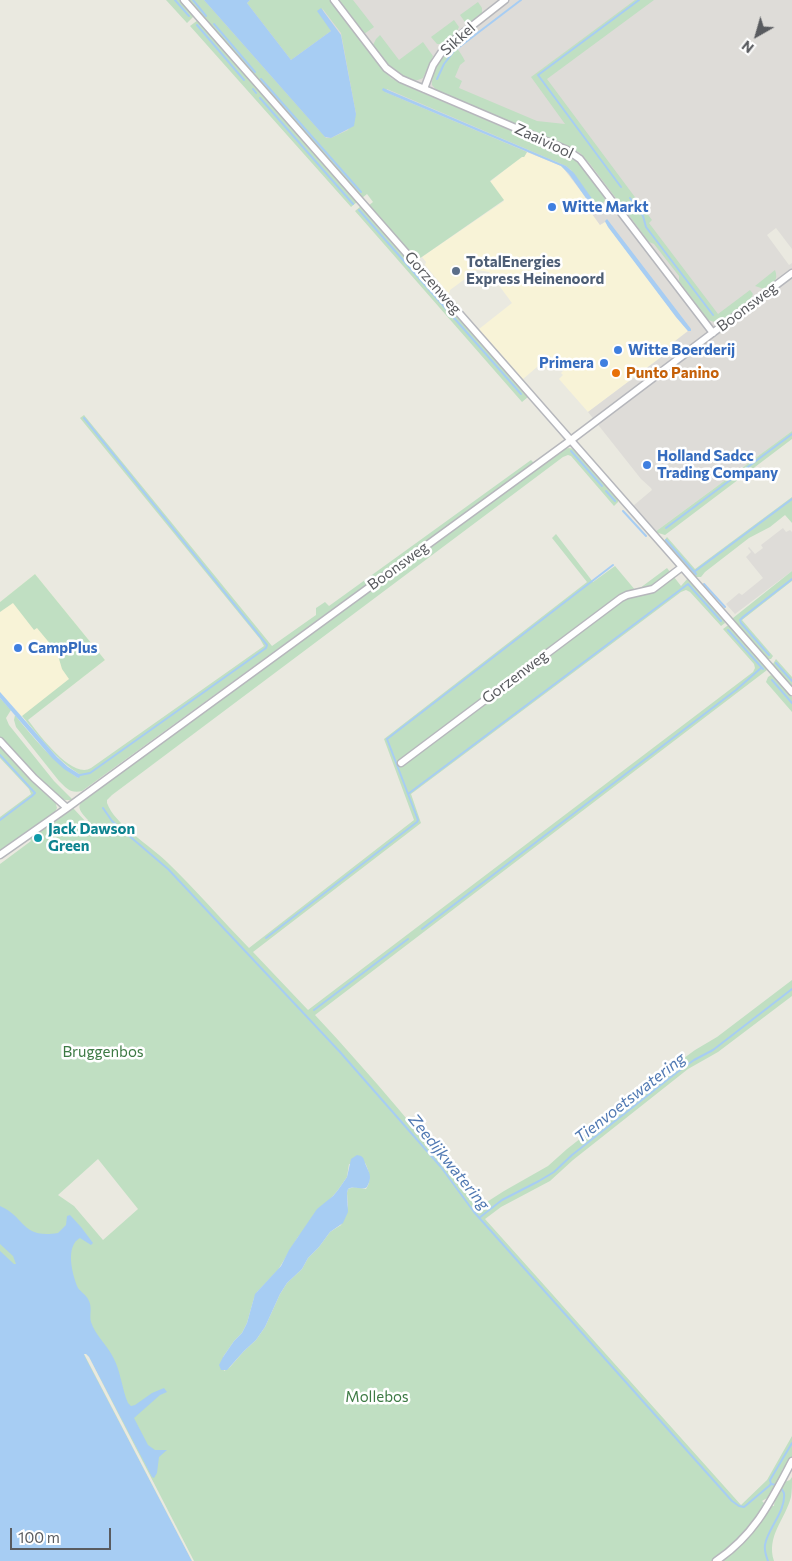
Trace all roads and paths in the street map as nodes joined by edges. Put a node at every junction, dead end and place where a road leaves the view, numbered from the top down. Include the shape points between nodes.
1 (184, 0) edge
2 (334, 0) edge
3 (505, 0) edge
4 (424, 89) junction
5 (792, 273) edge
6 (713, 333) junction
7 (571, 440) junction
8 (682, 567) junction
9 (792, 692) edge
10 (0, 741) edge
11 (401, 763) dead end
12 (67, 808) junction
13 (0, 854) edge
14 (792, 1461) edge
15 (716, 1561) edge

1 - 7 street, Gorzenweg
2 - 4 street, Zaaiviool via 389,72
3 - 4 street, Sikkel via 445,47 435,61
4 - 6 street, Zaaiviool via 578,156
5 - 6 street, Boonsweg
6 - 7 street, Boonsweg
7 - 8 street, Gorzenweg
7 - 12 street, Boonsweg
8 - 9 street, Gorzenweg
8 - 11 street, Gorzenweg via 653,589 620,598
10 - 12 street
12 - 13 street, Boonsweg
14 - 15 street via 752,1530

